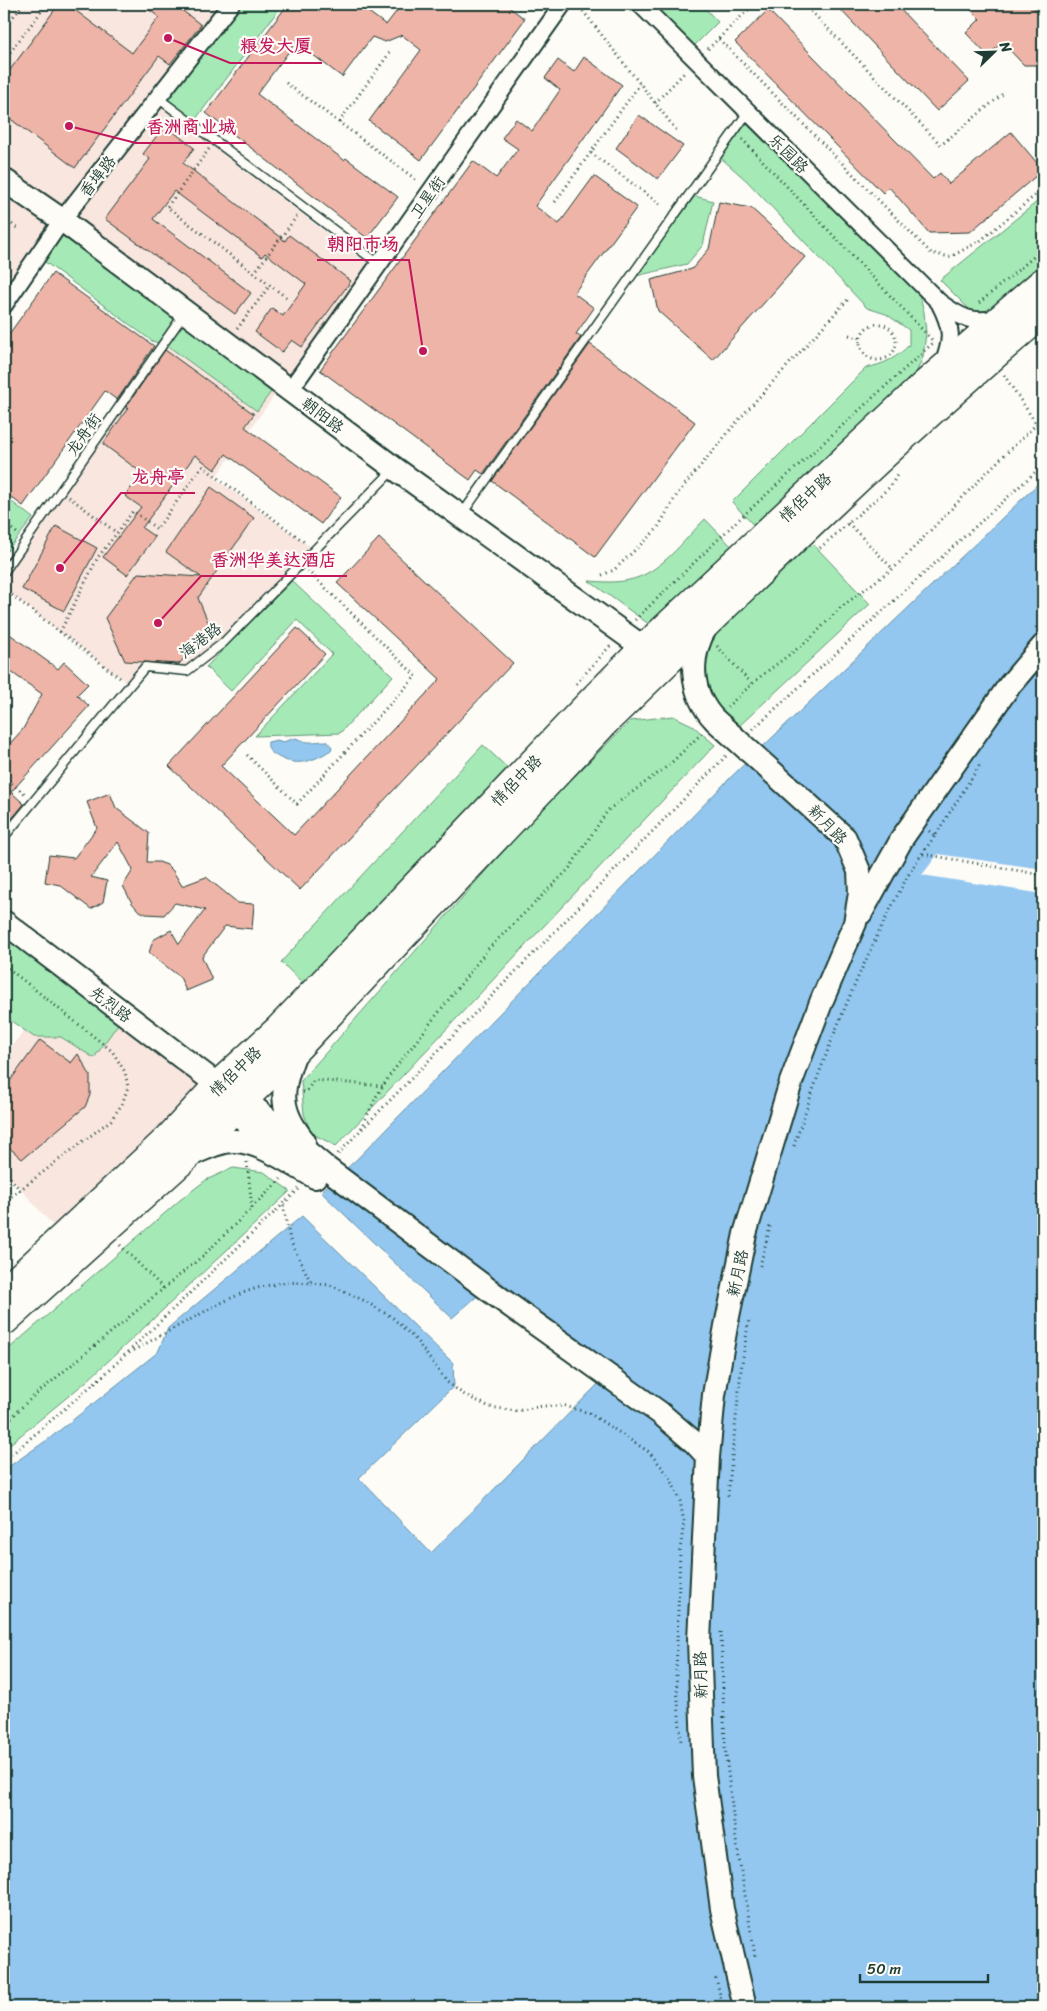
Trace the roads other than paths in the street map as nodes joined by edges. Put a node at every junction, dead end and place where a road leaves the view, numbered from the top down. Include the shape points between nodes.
1 (231, 4) edge
2 (563, 4) edge
3 (640, 4) edge
4 (158, 98) junction
5 (748, 112) junction
6 (4, 180) edge
7 (62, 220) junction
8 (379, 264) junction
9 (1043, 282) edge
10 (939, 302) junction
11 (4, 304) edge
12 (185, 312) junction
13 (1009, 312) junction
14 (1043, 313) edge
15 (940, 372) junction
16 (290, 390) junction
17 (394, 468) junction
18 (460, 516) junction
19 (4, 572) edge
20 (709, 622) junction
21 (1043, 646) edge
22 (644, 648) junction
23 (4, 837) edge
24 (4, 922) edge
25 (855, 923) junction
26 (296, 1049) junction
27 (218, 1085) junction
28 (238, 1105) junction
29 (187, 1156) junction
30 (308, 1179) junction
31 (4, 1292) edge
32 (4, 1321) edge
33 (708, 1457) junction
34 (716, 1502) junction
35 (745, 2007) edge

1 - 4 street, 香埠路
2 - 8 street, 卫星街
3 - 5 street, 乐园路
4 - 7 street, 香埠路
4 - 8 lane
5 - 10 street, 乐园路
5 - 18 lane
6 - 7 street, 朝阳路
7 - 11 street, 香埠路
7 - 12 street, 朝阳路
8 - 16 street, 卫星街
9 - 13 highway, 情侶中路
10 - 13 street via 971,321 991,320
10 - 15 street via 951,338
12 - 16 street, 朝阳路
12 - 19 lane, 龙舟街
13 - 15 highway, 情侶中路
14 - 20 highway, 情侶中路 via 938,404
15 - 22 highway, 情侶中路
16 - 17 street, 朝阳路
17 - 18 street, 朝阳路
17 - 23 lane, 海港路 via 223,643 187,671 145,668
18 - 22 street, 朝阳路
20 - 25 street, 新月路 via 697,645 694,662 699,696 715,720 845,838 859,870 860,893
20 - 26 highway, 情侶中路 via 606,721
21 - 25 street via 1009,686 903,837
22 - 27 highway, 情侶中路 via 279,1029
24 - 27 street, 先烈路
25 - 33 street, 新月路 via 791,1082 745,1234 714,1395
26 - 28 highway, 情侶中路
26 - 30 street via 285,1080 284,1095
27 - 28 street
27 - 31 highway, 情侶中路 via 169,1138
28 - 29 highway, 情侶中路
28 - 30 street
29 - 30 street via 213,1145 234,1141 246,1143 261,1147
29 - 32 highway, 情侶中路
30 - 33 street via 501,1299 660,1413
30 - 34 street via 666,1432 682,1447
33 - 34 street, 新月路
34 - 35 street, 新月路 via 699,1640 704,1776 722,1909

